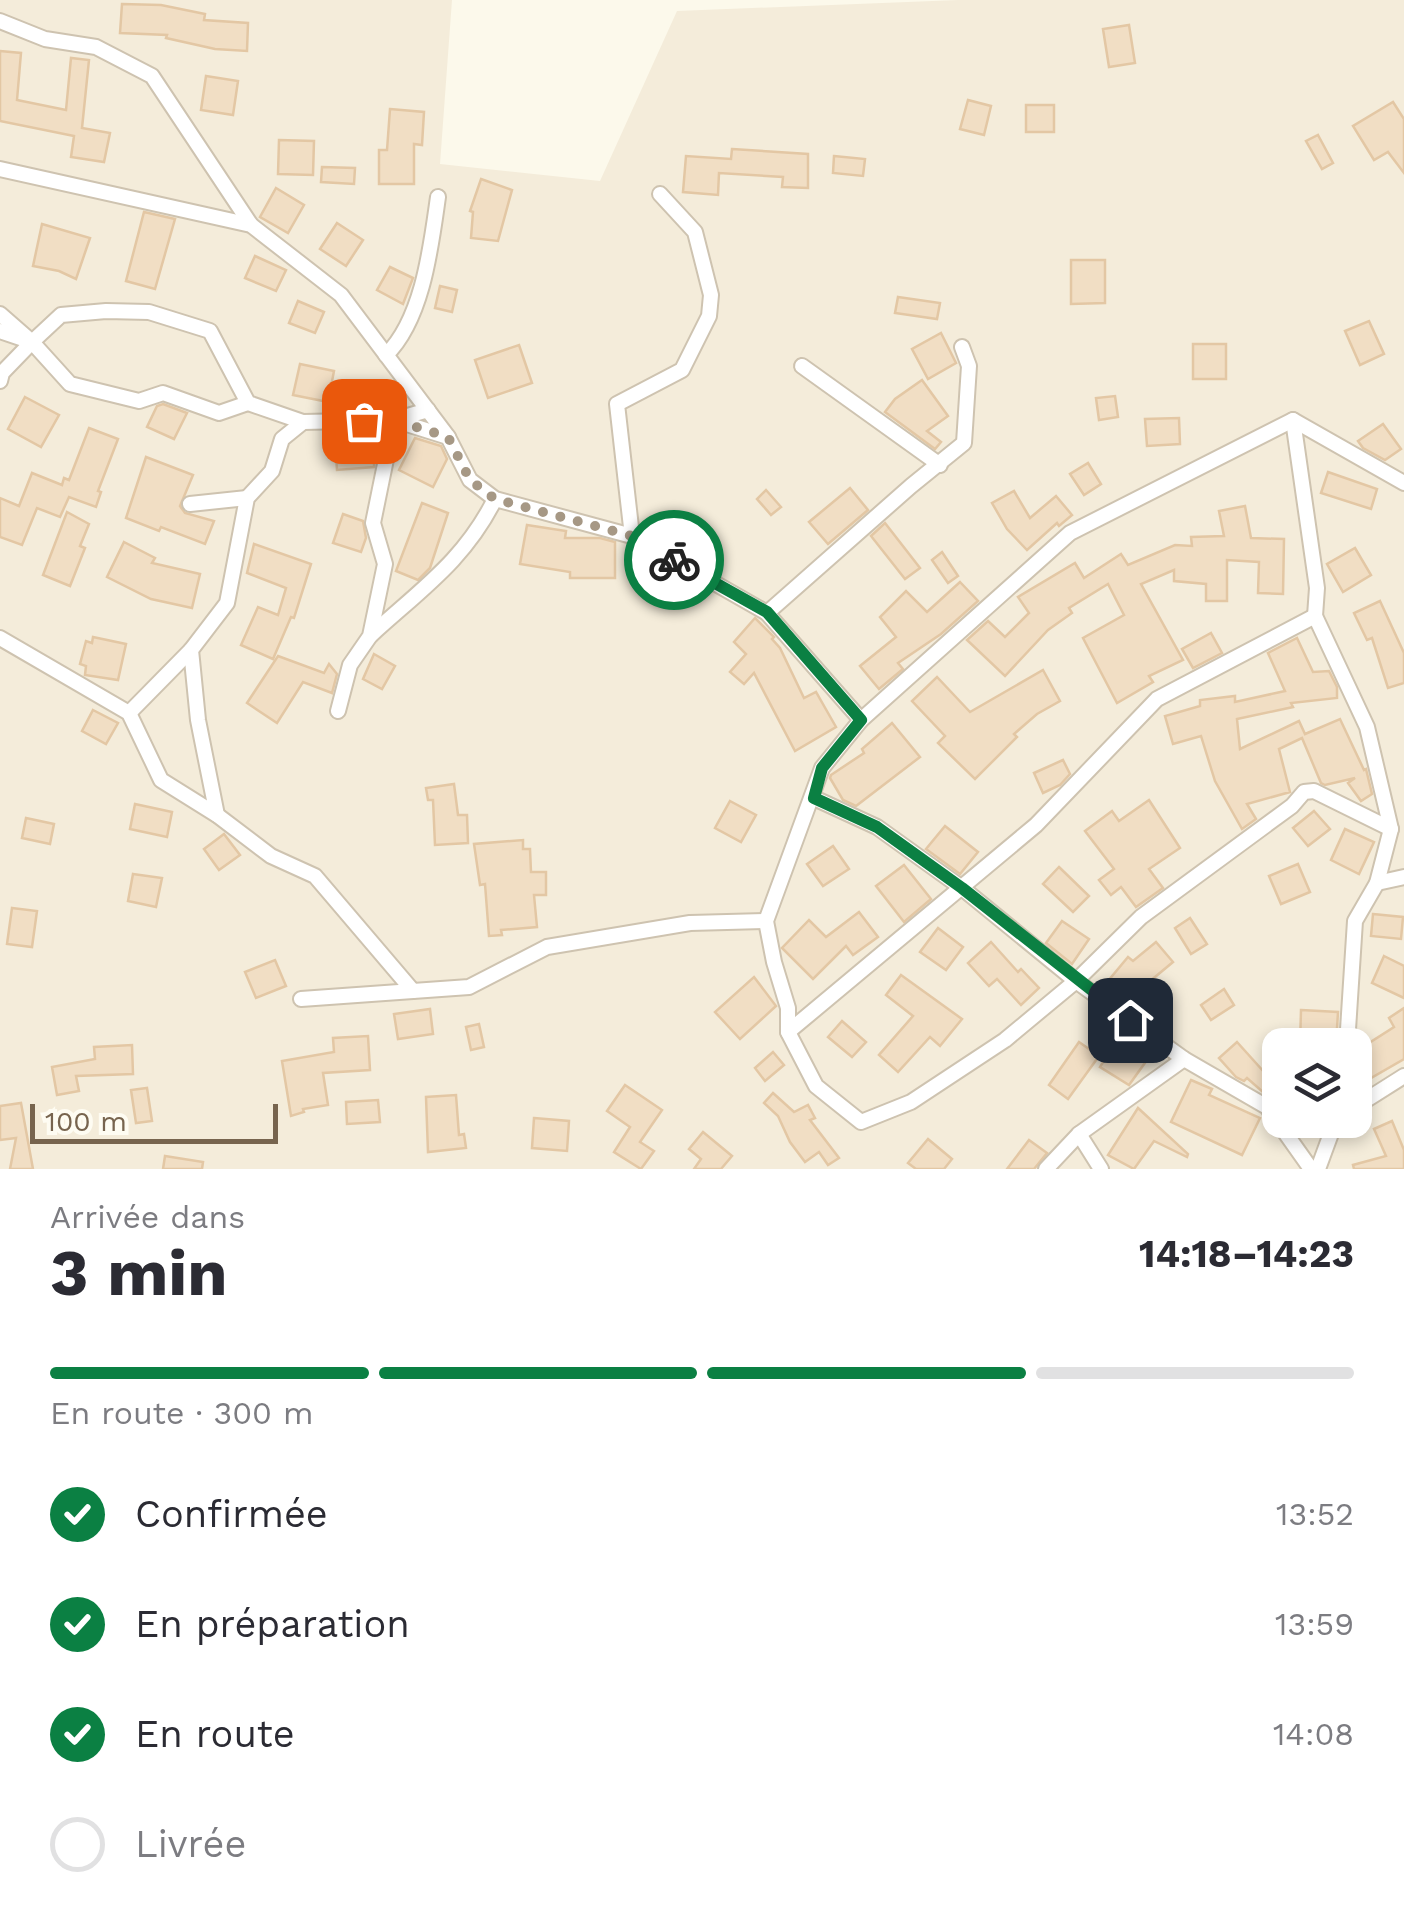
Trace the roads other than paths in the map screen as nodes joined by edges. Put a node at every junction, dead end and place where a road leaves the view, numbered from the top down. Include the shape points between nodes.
1 (0, 21) edge
2 (0, 168) edge
3 (660, 194) dead end
4 (438, 198) dead end
5 (251, 225) junction
6 (0, 314) edge
7 (0, 331) edge
8 (32, 342) junction
9 (962, 347) dead end
10 (386, 355) junction
11 (802, 366) dead end
12 (0, 381) edge
13 (248, 403) junction
14 (428, 410) junction
15 (394, 420) junction
16 (1293, 420) junction
17 (304, 422) junction
18 (448, 437) junction
19 (940, 464) junction
20 (1404, 483) edge
21 (248, 498) junction
22 (495, 499) junction
23 (190, 504) dead end
24 (632, 536) junction
25 (767, 612) junction
26 (1315, 616) junction
27 (370, 636) junction
28 (0, 638) edge
29 (192, 650) junction
30 (338, 711) dead end
31 (128, 713) junction
32 (861, 720) junction
33 (814, 798) junction
34 (216, 815) junction
35 (1392, 829) junction
36 (1404, 877) edge
37 (1378, 883) junction
38 (962, 888) junction
39 (766, 921) junction
40 (1076, 981) junction
41 (412, 991) junction
42 (301, 999) dead end
43 (1348, 1028) edge
44 (788, 1032) junction
45 (1184, 1059) junction
46 (1404, 1076) edge
47 (1372, 1096) edge
48 (1079, 1134) junction
49 (1328, 1138) edge
50 (1046, 1169) edge
51 (1100, 1169) edge
52 (1314, 1169) edge

1 - 5 street via 96,47 152,76
2 - 5 street
3 - 24 street via 695,232 710,316 682,370 617,404
4 - 10 street via 428,270 398,343
5 - 10 street via 341,295
6 - 8 street
7 - 8 street
8 - 12 street
8 - 13 street via 70,384 139,402 163,393 219,413
8 - 13 street via 61,315 148,312 210,331
9 - 19 street via 969,366 964,443
10 - 14 street
11 - 19 street
13 - 17 street
14 - 15 street
14 - 18 street
15 - 17 street
15 - 18 street
15 - 27 street via 373,523 385,564
16 - 20 street
16 - 26 street via 1317,588
16 - 32 street via 1070,533
17 - 21 street via 282,438 272,471
18 - 22 street via 470,480
19 - 25 street
21 - 23 street
21 - 29 street via 227,603
22 - 24 street
22 - 27 street via 441,576
24 - 25 street
25 - 32 street
26 - 35 street via 1367,727
26 - 38 street via 1157,699 1036,825
27 - 30 street via 350,665
28 - 31 street
29 - 31 street
29 - 34 street
31 - 34 street via 160,780
32 - 33 street via 822,768
33 - 38 street via 877,827
33 - 39 street
34 - 41 street via 271,856 314,876
35 - 37 street
35 - 40 street via 1304,792 1141,917
36 - 37 street
37 - 43 street via 1355,921
38 - 40 street
38 - 44 street
39 - 41 street via 690,924 547,948 469,987
39 - 44 street
40 - 44 street via 1005,1040 910,1102 861,1122 816,1086
40 - 45 street
41 - 42 street
45 - 48 street
45 - 52 street via 1267,1108
46 - 47 street
48 - 50 street
48 - 51 street
49 - 52 street

